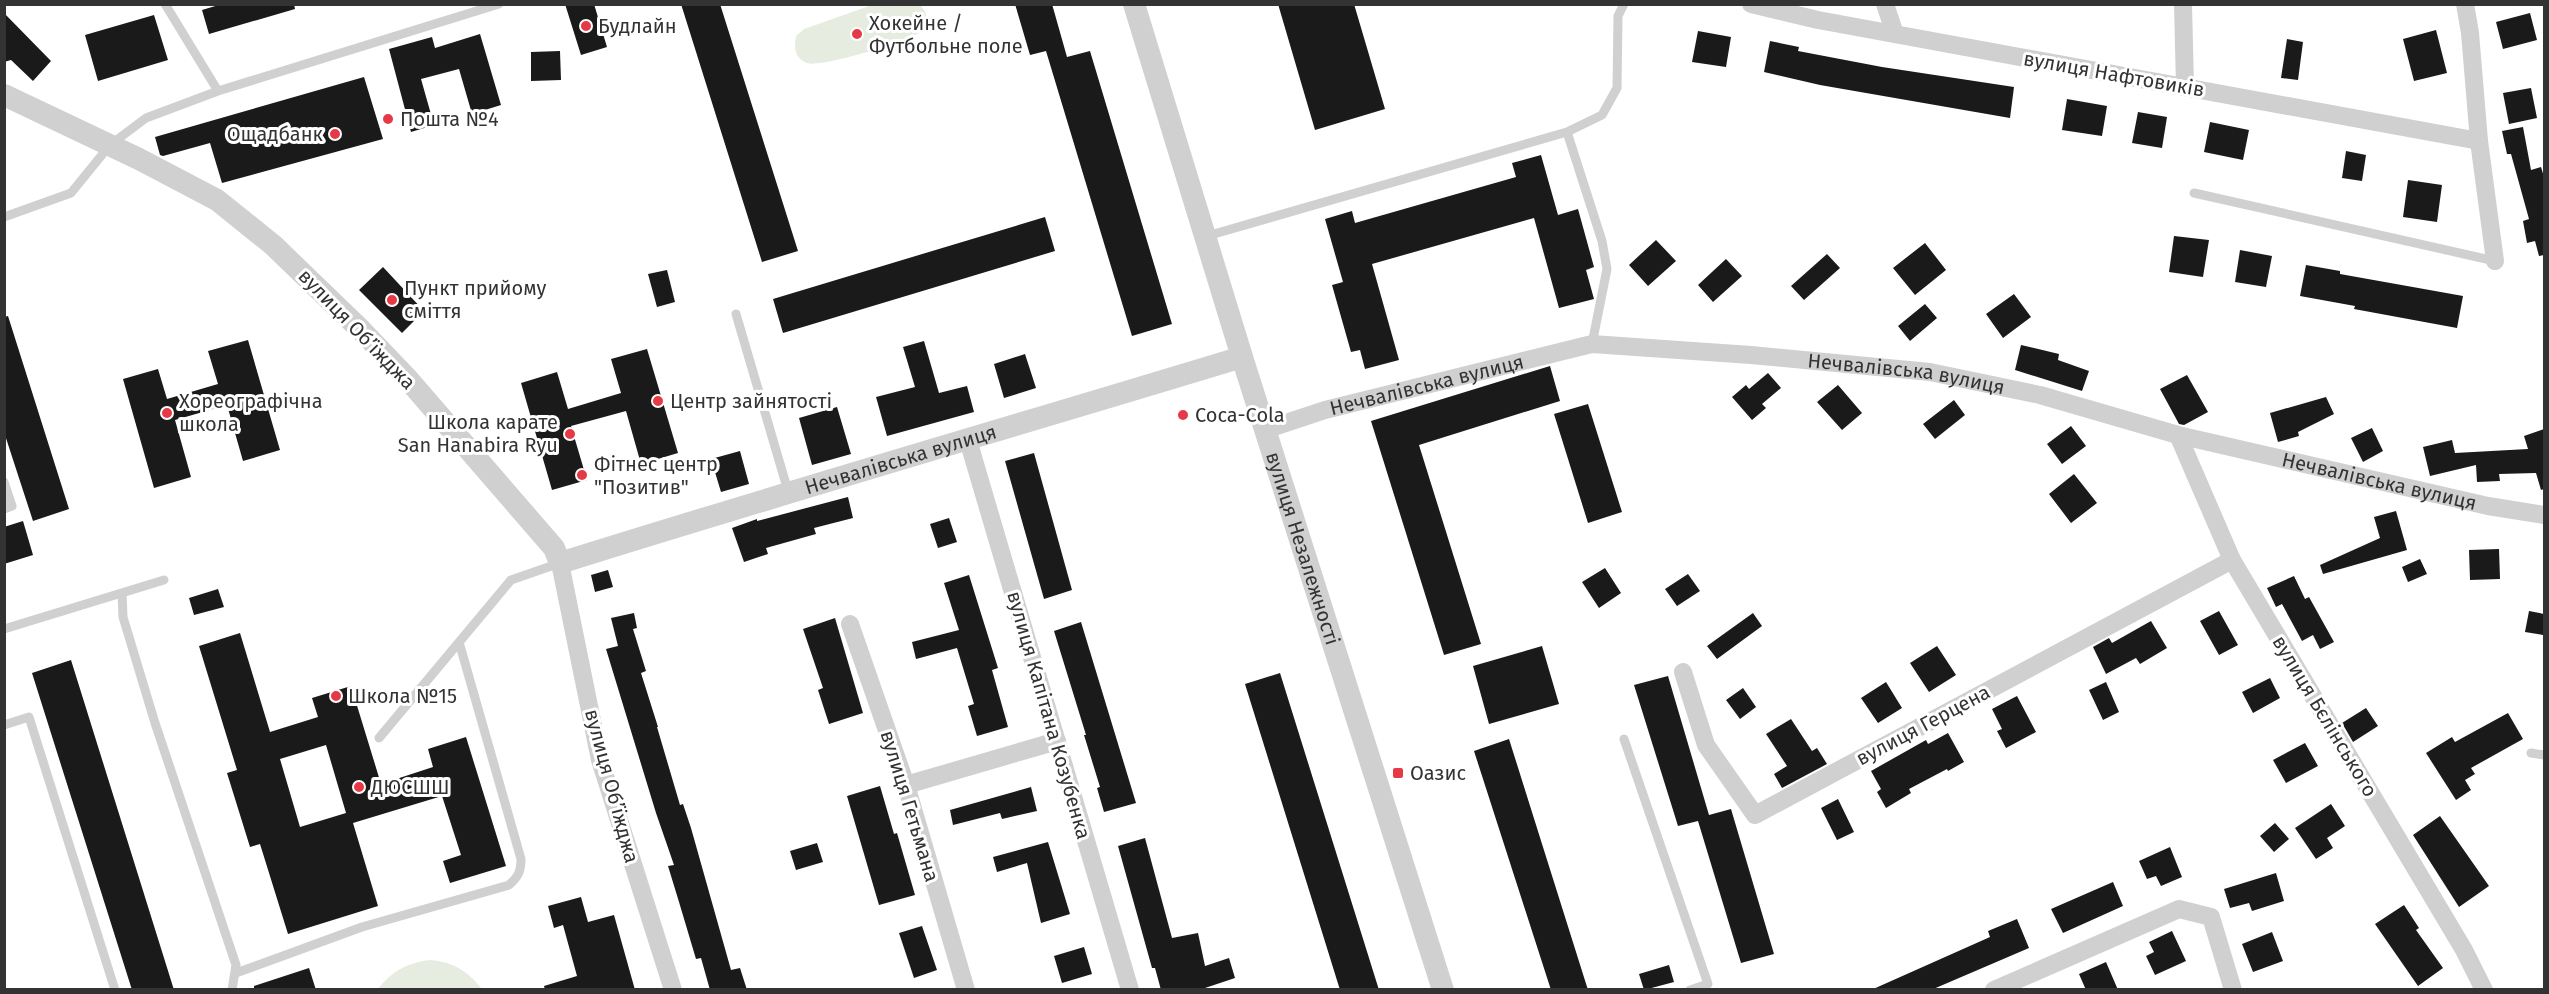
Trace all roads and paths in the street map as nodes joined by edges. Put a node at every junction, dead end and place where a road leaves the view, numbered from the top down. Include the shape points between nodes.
1 (165, 4) edge
2 (499, 4) edge
3 (1134, 4) edge
4 (1623, 4) edge
5 (1750, 4) edge
6 (1885, 4) edge
7 (2183, 4) edge
8 (2465, 4) edge
9 (1895, 34) junction
10 (2185, 87) junction
11 (218, 91) junction
12 (4, 94) edge
13 (1567, 132) junction
14 (2479, 141) junction
15 (110, 146) junction
16 (2194, 193) dead end
17 (4, 217) edge
18 (1207, 236) junction
19 (2495, 261) joint
20 (736, 314) dead end
21 (1592, 344) junction
22 (1242, 357) junction
23 (1265, 430) junction
24 (2178, 435) junction
25 (968, 440) junction
26 (4, 482) edge
27 (788, 491) junction
28 (4, 509) edge
29 (2544, 515) edge
30 (2232, 561) junction
31 (560, 564) junction
32 (164, 580) dead end
33 (122, 593) junction
34 (850, 624) dead end
35 (4, 629) edge
36 (459, 642) junction
37 (1683, 672) dead end
38 (4, 724) edge
39 (379, 738) dead end
40 (1624, 739) dead end
41 (1057, 741) junction
42 (2530, 753) dead end
43 (2544, 755) edge
44 (906, 785) junction
45 (236, 974) junction
46 (115, 990) edge
47 (232, 990) edge
48 (673, 990) edge
49 (966, 990) edge
50 (1130, 990) edge
51 (1443, 990) edge
52 (1690, 990) edge
53 (1995, 990) edge
54 (2233, 990) edge
55 (2484, 990) edge

1 - 11 lane
2 - 11 lane
3 - 18 street, вулиця Незалежності
4 - 13 lane via 1618,16 1617,88 1602,115
5 - 9 street, вулиця Нафтовиків
6 - 9 street
7 - 10 street
8 - 14 street
9 - 10 street, вулиця Нафтовиків
10 - 14 street, вулиця Нафтовиків
11 - 15 lane via 146,118
12 - 15 street, вулиця Обʼїжджа
13 - 18 lane
13 - 21 lane via 1602,241 1607,269
14 - 19 street
15 - 17 lane via 71,192
15 - 31 street, вулиця Обʼїжджа via 217,200 273,245 406,377 554,548
16 - 19 lane
18 - 22 street, вулиця Незалежності
20 - 27 lane
21 - 23 street, Нечвалівська вулиця via 1325,410
21 - 24 street, Нечвалівська вулиця via 1930,372 2040,395
22 - 23 street, вулиця Незалежності
22 - 25 street, Нечвалівська вулиця
23 - 51 street, вулиця Незалежності
24 - 29 street, Нечвалівська вулиця via 2488,506
24 - 30 street, вулиця Бєлінського
25 - 27 street, Нечвалівська вулиця
25 - 41 street, вулиця Капітана Козубенка
26 - 28 lane via 12,506
27 - 31 street, Нечвалівська вулиця
30 - 37 street, вулиця Герцена via 1755,814 1706,745
30 - 55 street, вулиця Бєлінського via 2464,950
31 - 36 lane via 511,580
31 - 48 street, вулиця Обʼїжджа via 600,760
32 - 33 lane
33 - 35 lane
33 - 45 lane via 126,626
34 - 44 street, вулиця Гетьмана
36 - 39 lane
36 - 45 lane via 521,859 517,878 509,885 362,927
38 - 46 lane via 29,717
40 - 52 lane via 1708,984
41 - 44 street
41 - 50 street, вулиця Капітана Козубенка
42 - 43 lane
44 - 49 street, вулиця Гетьмана
45 - 47 lane
53 - 54 street via 2179,909 2211,917

